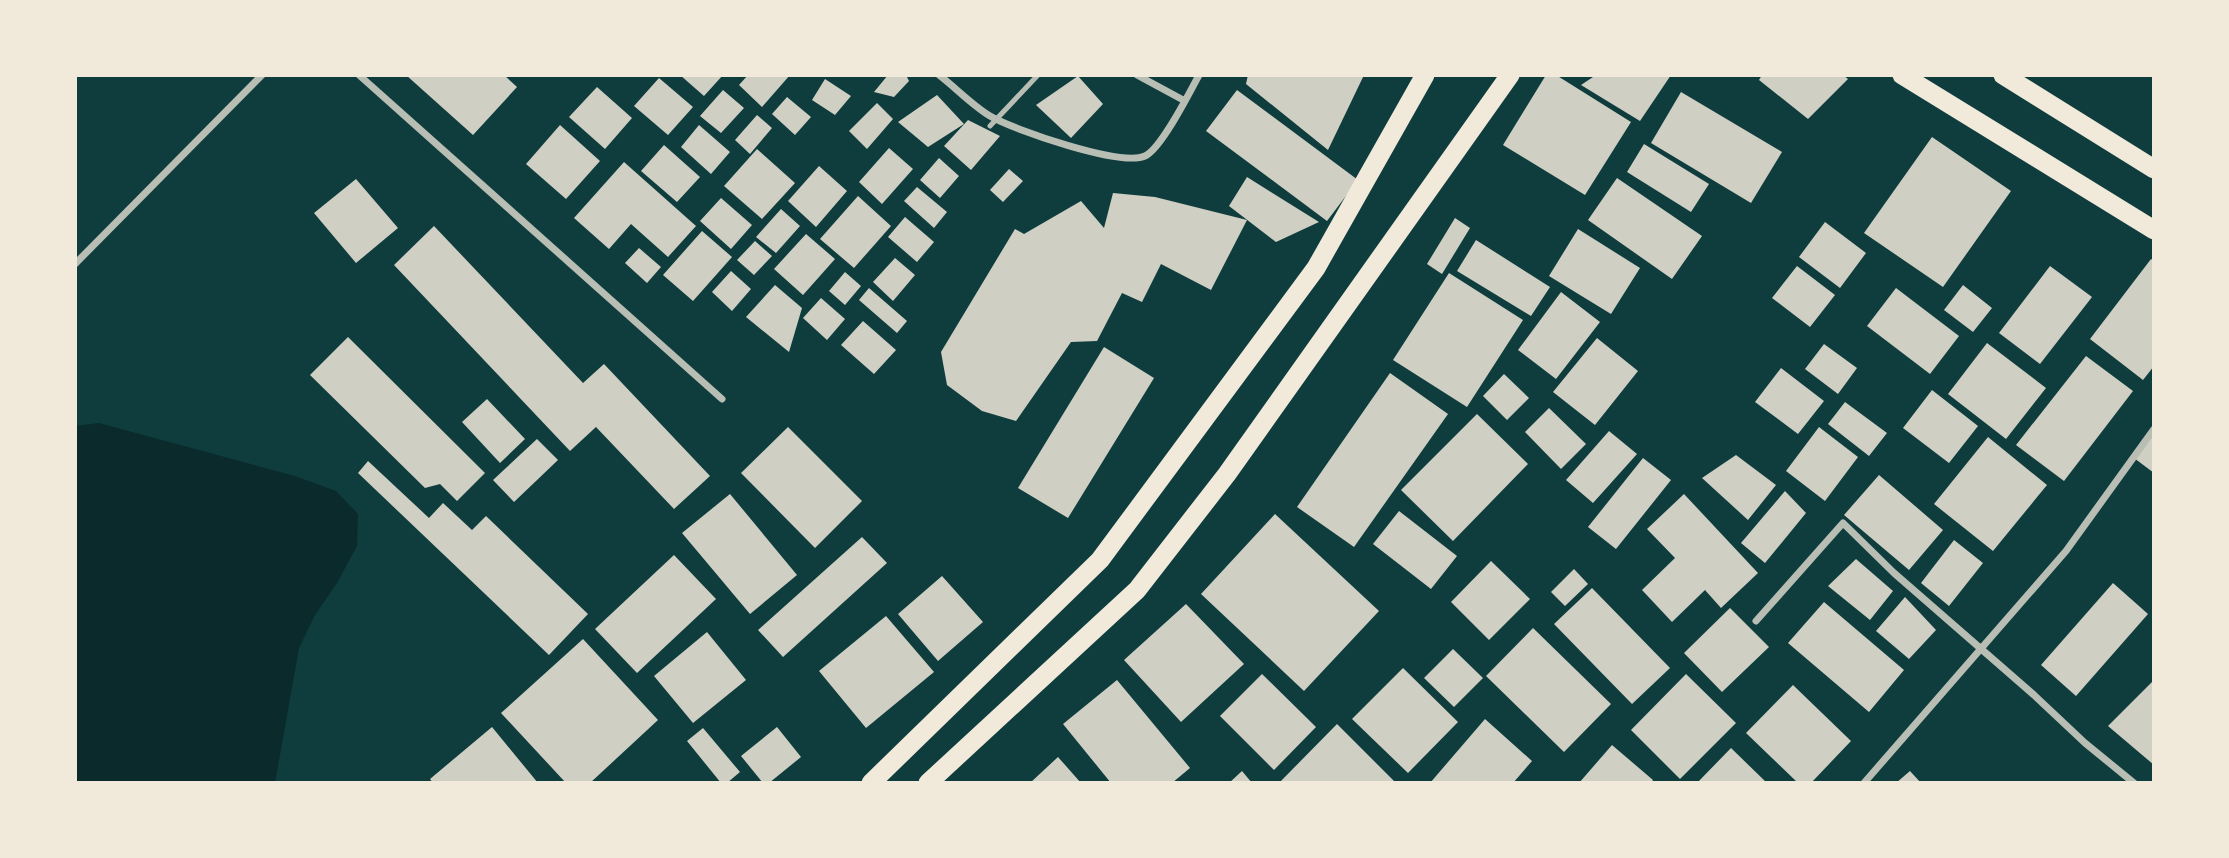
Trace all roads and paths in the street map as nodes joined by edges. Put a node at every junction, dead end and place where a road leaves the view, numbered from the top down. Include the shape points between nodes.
1 (262, 75) edge
2 (359, 75) edge
3 (939, 75) edge
4 (1038, 75) edge
5 (1137, 75) edge
6 (1199, 75) edge
7 (1425, 75) edge
8 (1510, 75) edge
9 (2003, 75) edge
10 (1913, 78) edge
11 (1185, 101) junction
12 (990, 126) dead end
13 (2154, 169) edge
14 (2154, 230) edge
15 (75, 264) edge
16 (722, 398) dead end
17 (2154, 429) edge
18 (1756, 621) dead end
19 (1981, 648) junction
20 (871, 783) edge
21 (929, 783) edge
22 (1864, 783) edge
23 (2134, 783) edge

1 - 15 street
2 - 16 street
3 - 11 street via 989,116 1022,131 1118,156 1148,155
4 - 12 lane
5 - 11 street
6 - 11 street
7 - 20 highway via 1317,268 1100,560
8 - 21 highway via 1227,474 1137,590
9 - 13 highway
10 - 14 highway
17 - 19 street via 2066,551
18 - 19 street via 1843,523
19 - 22 street
19 - 23 street

